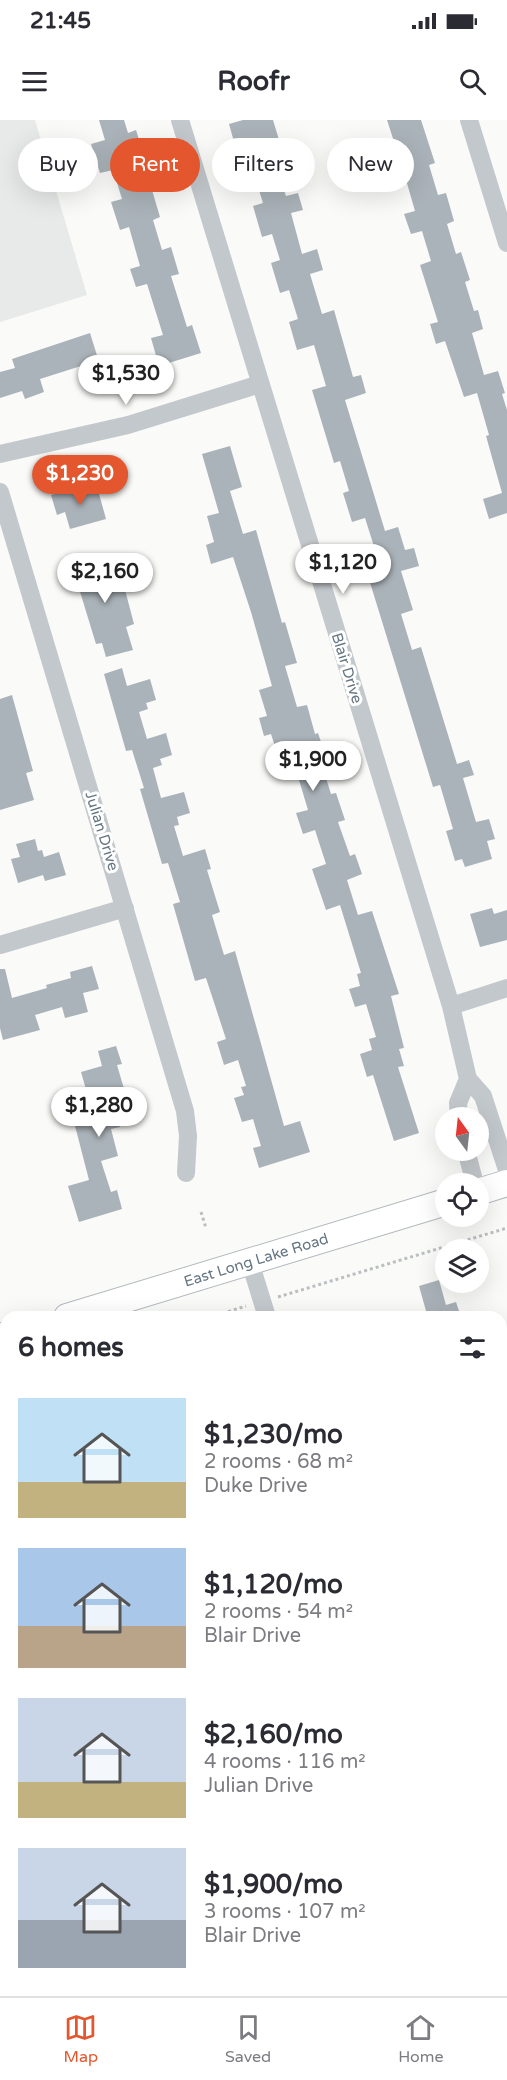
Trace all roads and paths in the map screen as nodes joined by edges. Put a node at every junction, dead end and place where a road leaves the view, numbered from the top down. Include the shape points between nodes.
1 (180, 120) edge
2 (469, 120) edge
3 (507, 243) edge
4 (260, 384) junction
5 (0, 454) edge
6 (0, 492) edge
7 (124, 908) junction
8 (0, 945) edge
9 (507, 988) edge
10 (451, 1006) junction
11 (468, 1080) junction
12 (458, 1107) edge
13 (507, 1170) edge
14 (186, 1173) dead end
15 (507, 1183) edge
16 (489, 1189) edge
17 (435, 1205) edge
18 (201, 1212) dead end
19 (206, 1228) dead end
20 (507, 1228) edge
21 (250, 1262) junction
22 (279, 1296) dead end
23 (244, 1307) dead end
24 (87, 1311) edge
25 (231, 1311) edge
26 (265, 1311) edge

1 - 4 street, Blair Drive
2 - 3 street
4 - 5 street via 128,425
4 - 10 street, Blair Drive
6 - 7 street, Julian Drive
7 - 8 street
7 - 14 street, Julian Drive via 185,1111
9 - 10 street
10 - 11 street, Blair Drive
11 - 12 street
11 - 13 street, Blair Drive via 483,1096
15 - 16 main road
17 - 21 main road, East Long Lake Road
18 - 19 path
20 - 22 path
21 - 24 main road, East Long Lake Road
21 - 26 street
23 - 25 path

